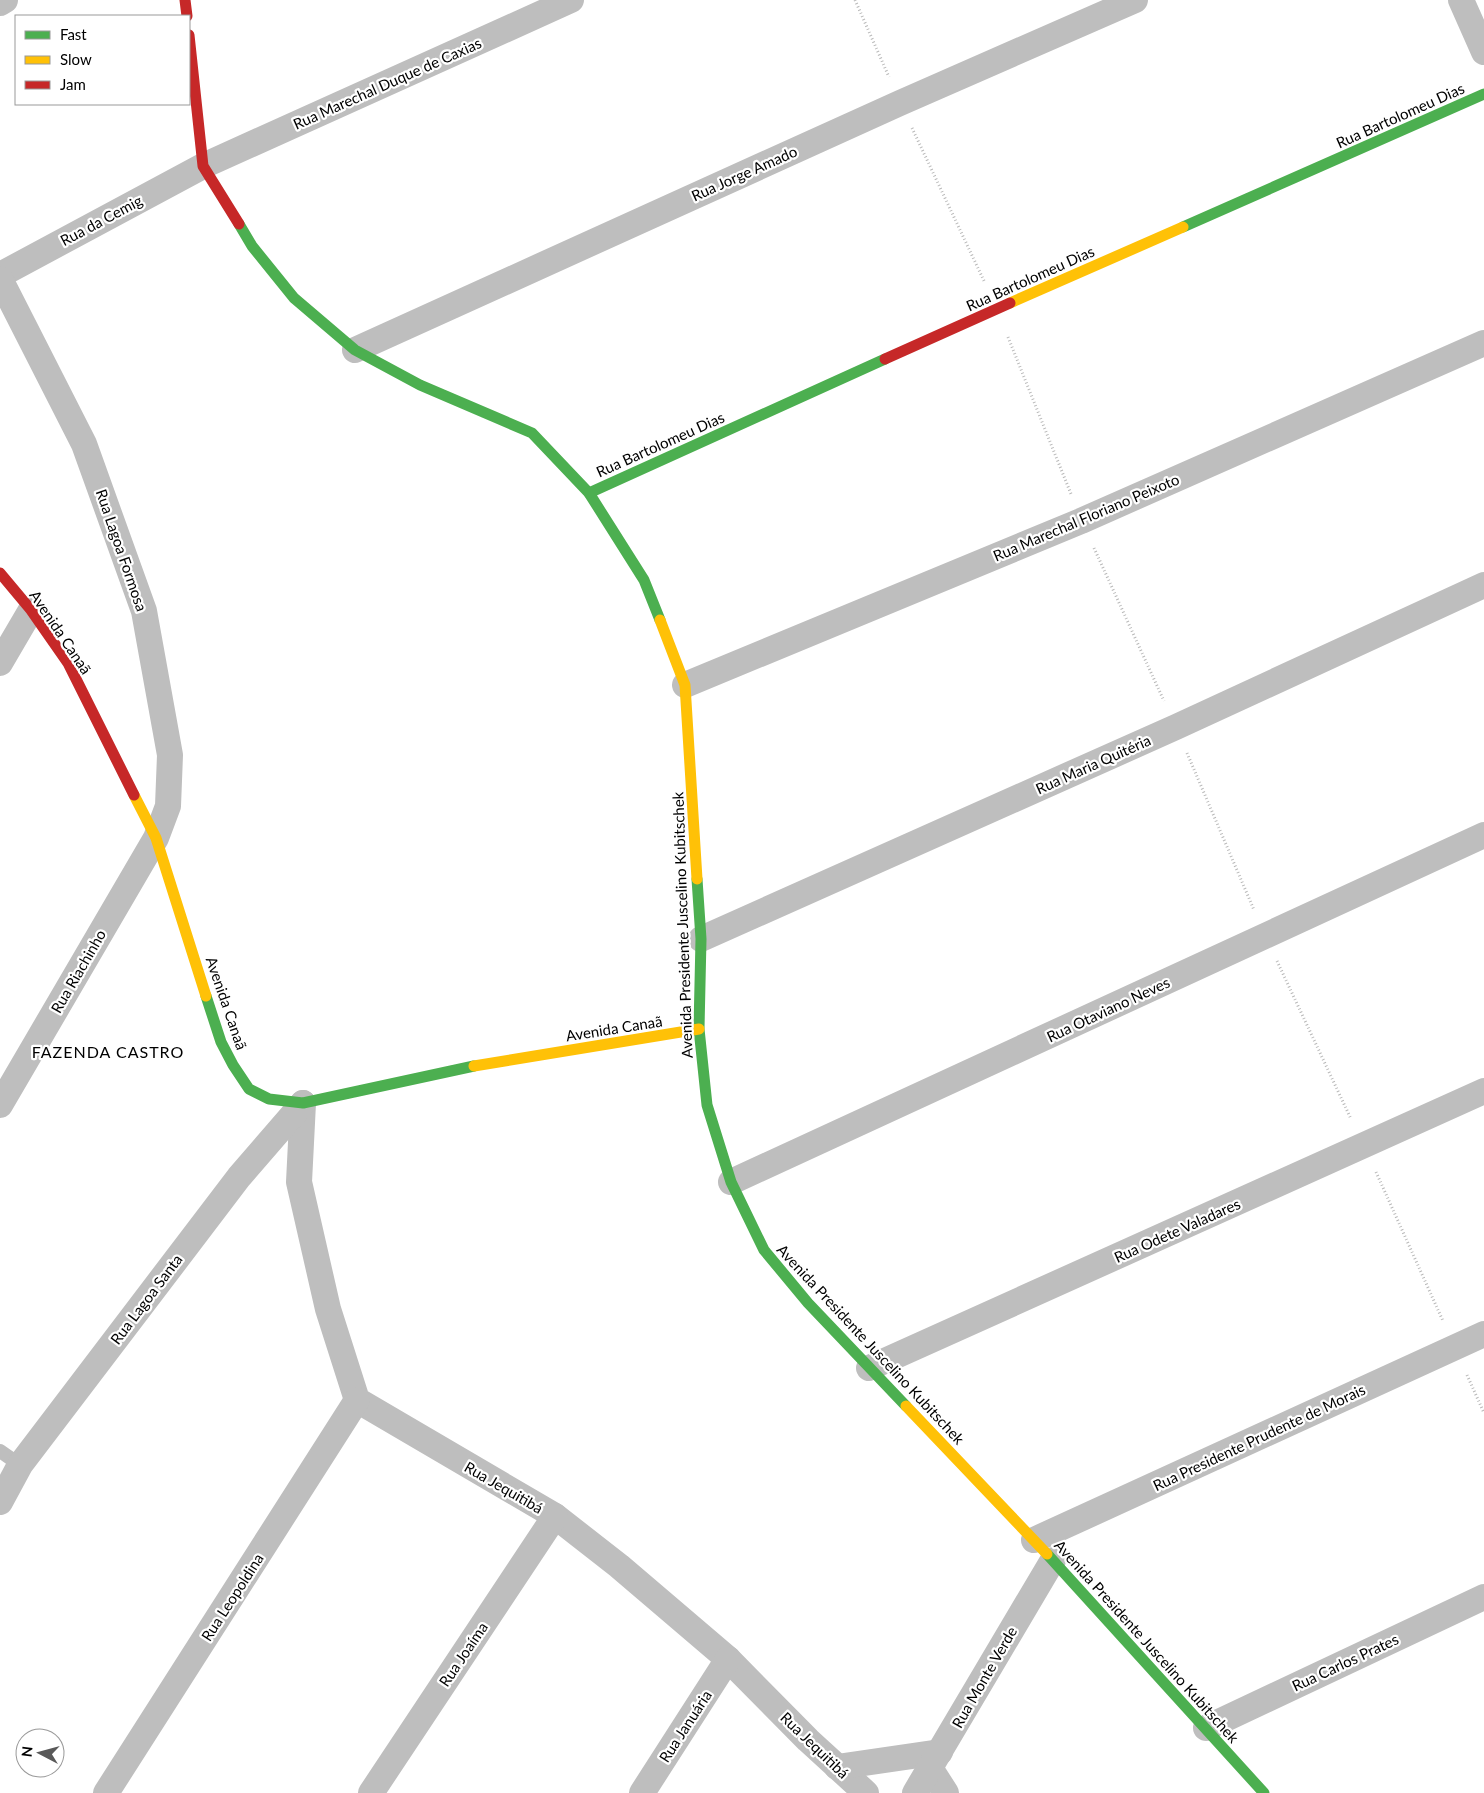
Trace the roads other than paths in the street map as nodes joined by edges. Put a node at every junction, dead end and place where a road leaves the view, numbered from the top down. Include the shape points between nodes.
1 (5, 0) edge
2 (185, 0) edge
3 (571, 0) edge
4 (1135, 0) edge
5 (1461, 0) edge
6 (0, 2) edge
7 (187, 15) edge
8 (190, 44) edge
9 (1484, 52) edge
10 (1484, 94) edge
11 (203, 166) junction
12 (0, 275) edge
13 (0, 279) edge
14 (1484, 343) edge
15 (355, 350) junction
16 (589, 493) junction
17 (0, 572) edge
18 (1484, 585) edge
19 (31, 610) junction
20 (0, 663) edge
21 (685, 685) junction
22 (1484, 835) edge
23 (156, 838) junction
24 (701, 939) junction
25 (699, 1029) junction
26 (1484, 1091) edge
27 (303, 1103) junction
28 (0, 1104) edge
29 (731, 1182) junction
30 (1484, 1334) edge
31 (869, 1368) junction
32 (357, 1400) junction
33 (10, 1458) edge
34 (0, 1502) edge
35 (555, 1516) junction
36 (1034, 1540) junction
37 (1053, 1560) junction
38 (1484, 1597) edge
39 (728, 1659) junction
40 (1206, 1728) junction
41 (935, 1760) junction
42 (837, 1767) junction
43 (106, 1793) edge
44 (371, 1793) edge
45 (642, 1793) edge
46 (866, 1793) edge
47 (916, 1793) edge
48 (946, 1793) edge
49 (1264, 1793) edge

1 - 6 street
2 - 7 street
3 - 11 street, Rua Marechal Duque de Caxias
4 - 15 street, Rua Jorge Amado via 900,102
5 - 9 street
8 - 11 street, Avenida Presidente Juscelino Kubitschek
10 - 16 street, Rua Bartolomeu Dias
11 - 12 street, Rua da Cemig
11 - 15 street, Avenida Presidente Juscelino Kubitschek via 252,246 294,298
13 - 23 street, Rua Lagoa Formosa via 84,444 144,611 170,755 168,806
14 - 21 street, Rua Marechal Floriano Peixoto via 1081,520
15 - 16 street, Avenida Presidente Juscelino Kubitschek via 420,385 532,433
16 - 21 street, Avenida Presidente Juscelino Kubitschek via 644,580
17 - 19 street, Avenida Canaã
18 - 24 street, Rua Maria Quitéria
19 - 20 street
19 - 23 street, Avenida Canaã via 68,663
21 - 24 street, Avenida Presidente Juscelino Kubitschek
22 - 29 street, Rua Otaviano Neves
23 - 27 street, Avenida Canaã via 221,1042 233,1065 249,1089 269,1099
23 - 28 street, Rua Riachinho
24 - 25 street, Avenida Presidente Juscelino Kubitschek
25 - 27 street, Avenida Canaã via 471,1066
25 - 29 street, Avenida Presidente Juscelino Kubitschek via 707,1106
26 - 31 street, Rua Odete Valadares
27 - 32 street via 299,1182 328,1308
27 - 33 street, Rua Lagoa Santa
29 - 31 street, Avenida Presidente Juscelino Kubitschek via 764,1250
30 - 36 street, Rua Presidente Prudente de Morais
31 - 36 street, Avenida Presidente Juscelino Kubitschek
32 - 35 street, Rua Jequitibá
32 - 43 street, Rua Leopoldina
33 - 34 street, Rua Lagoa Santa
35 - 39 street, Rua Jequitibá
35 - 44 street, Rua Joaíma
36 - 37 street, Avenida Presidente Juscelino Kubitschek
37 - 40 street, Avenida Presidente Juscelino Kubitschek
37 - 41 street, Rua Monte Verde
38 - 40 street, Rua Carlos Prates
39 - 42 street, Rua Jequitibá
39 - 45 street, Rua Januária
40 - 49 street, Avenida Presidente Juscelino Kubitschek
41 - 42 street
41 - 47 street, Rua Monte Verde
41 - 48 street
42 - 46 street, Rua Jequitibá

